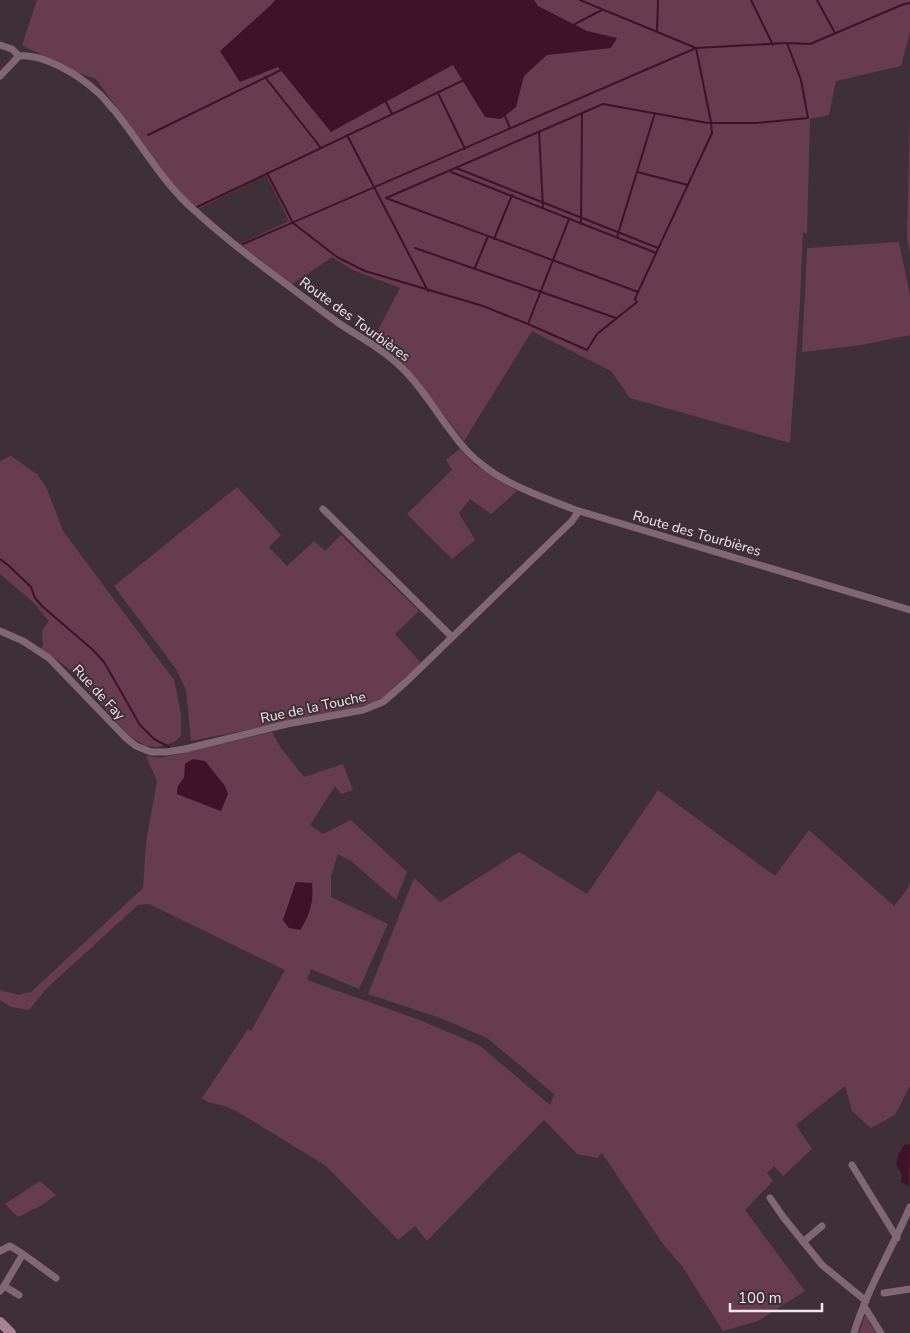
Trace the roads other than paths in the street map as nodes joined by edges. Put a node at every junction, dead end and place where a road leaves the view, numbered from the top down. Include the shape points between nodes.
1 (0, 44) edge
2 (19, 56) junction
3 (0, 76) edge
4 (323, 509) dead end
5 (580, 511) junction
6 (910, 610) edge
7 (0, 630) edge
8 (452, 637) junction
9 (185, 749) joint
10 (852, 1165) dead end
11 (770, 1198) dead end
12 (910, 1207) edge
13 (822, 1226) dead end
14 (897, 1238) junction
15 (803, 1242) junction
16 (0, 1252) edge
17 (23, 1254) junction
18 (56, 1278) dead end
19 (2, 1288) edge
20 (910, 1289) edge
21 (884, 1293) dead end
22 (19, 1295) dead end
23 (865, 1304) junction
24 (0, 1322) edge
25 (11, 1333) edge
26 (854, 1333) edge
27 (881, 1333) edge

1 - 2 street
2 - 3 street
2 - 5 street, Route des Tourbières via 36,57 80,78 98,92 132,132 164,178 193,210 284,283 402,368 468,451 485,466 511,483
4 - 8 street
5 - 6 street, Route des Tourbières
5 - 8 street, Rue de la Touche
7 - 9 street, Rue de Fay via 49,658 134,745 159,753
8 - 9 street, Rue de la Touche via 393,694 373,707
10 - 14 street
11 - 15 street
12 - 14 street
13 - 15 street
14 - 23 street
15 - 23 street
16 - 17 street via 10,1246
17 - 18 street
17 - 19 street
19 - 22 street
20 - 21 street
23 - 26 street
23 - 27 street
24 - 25 main road

